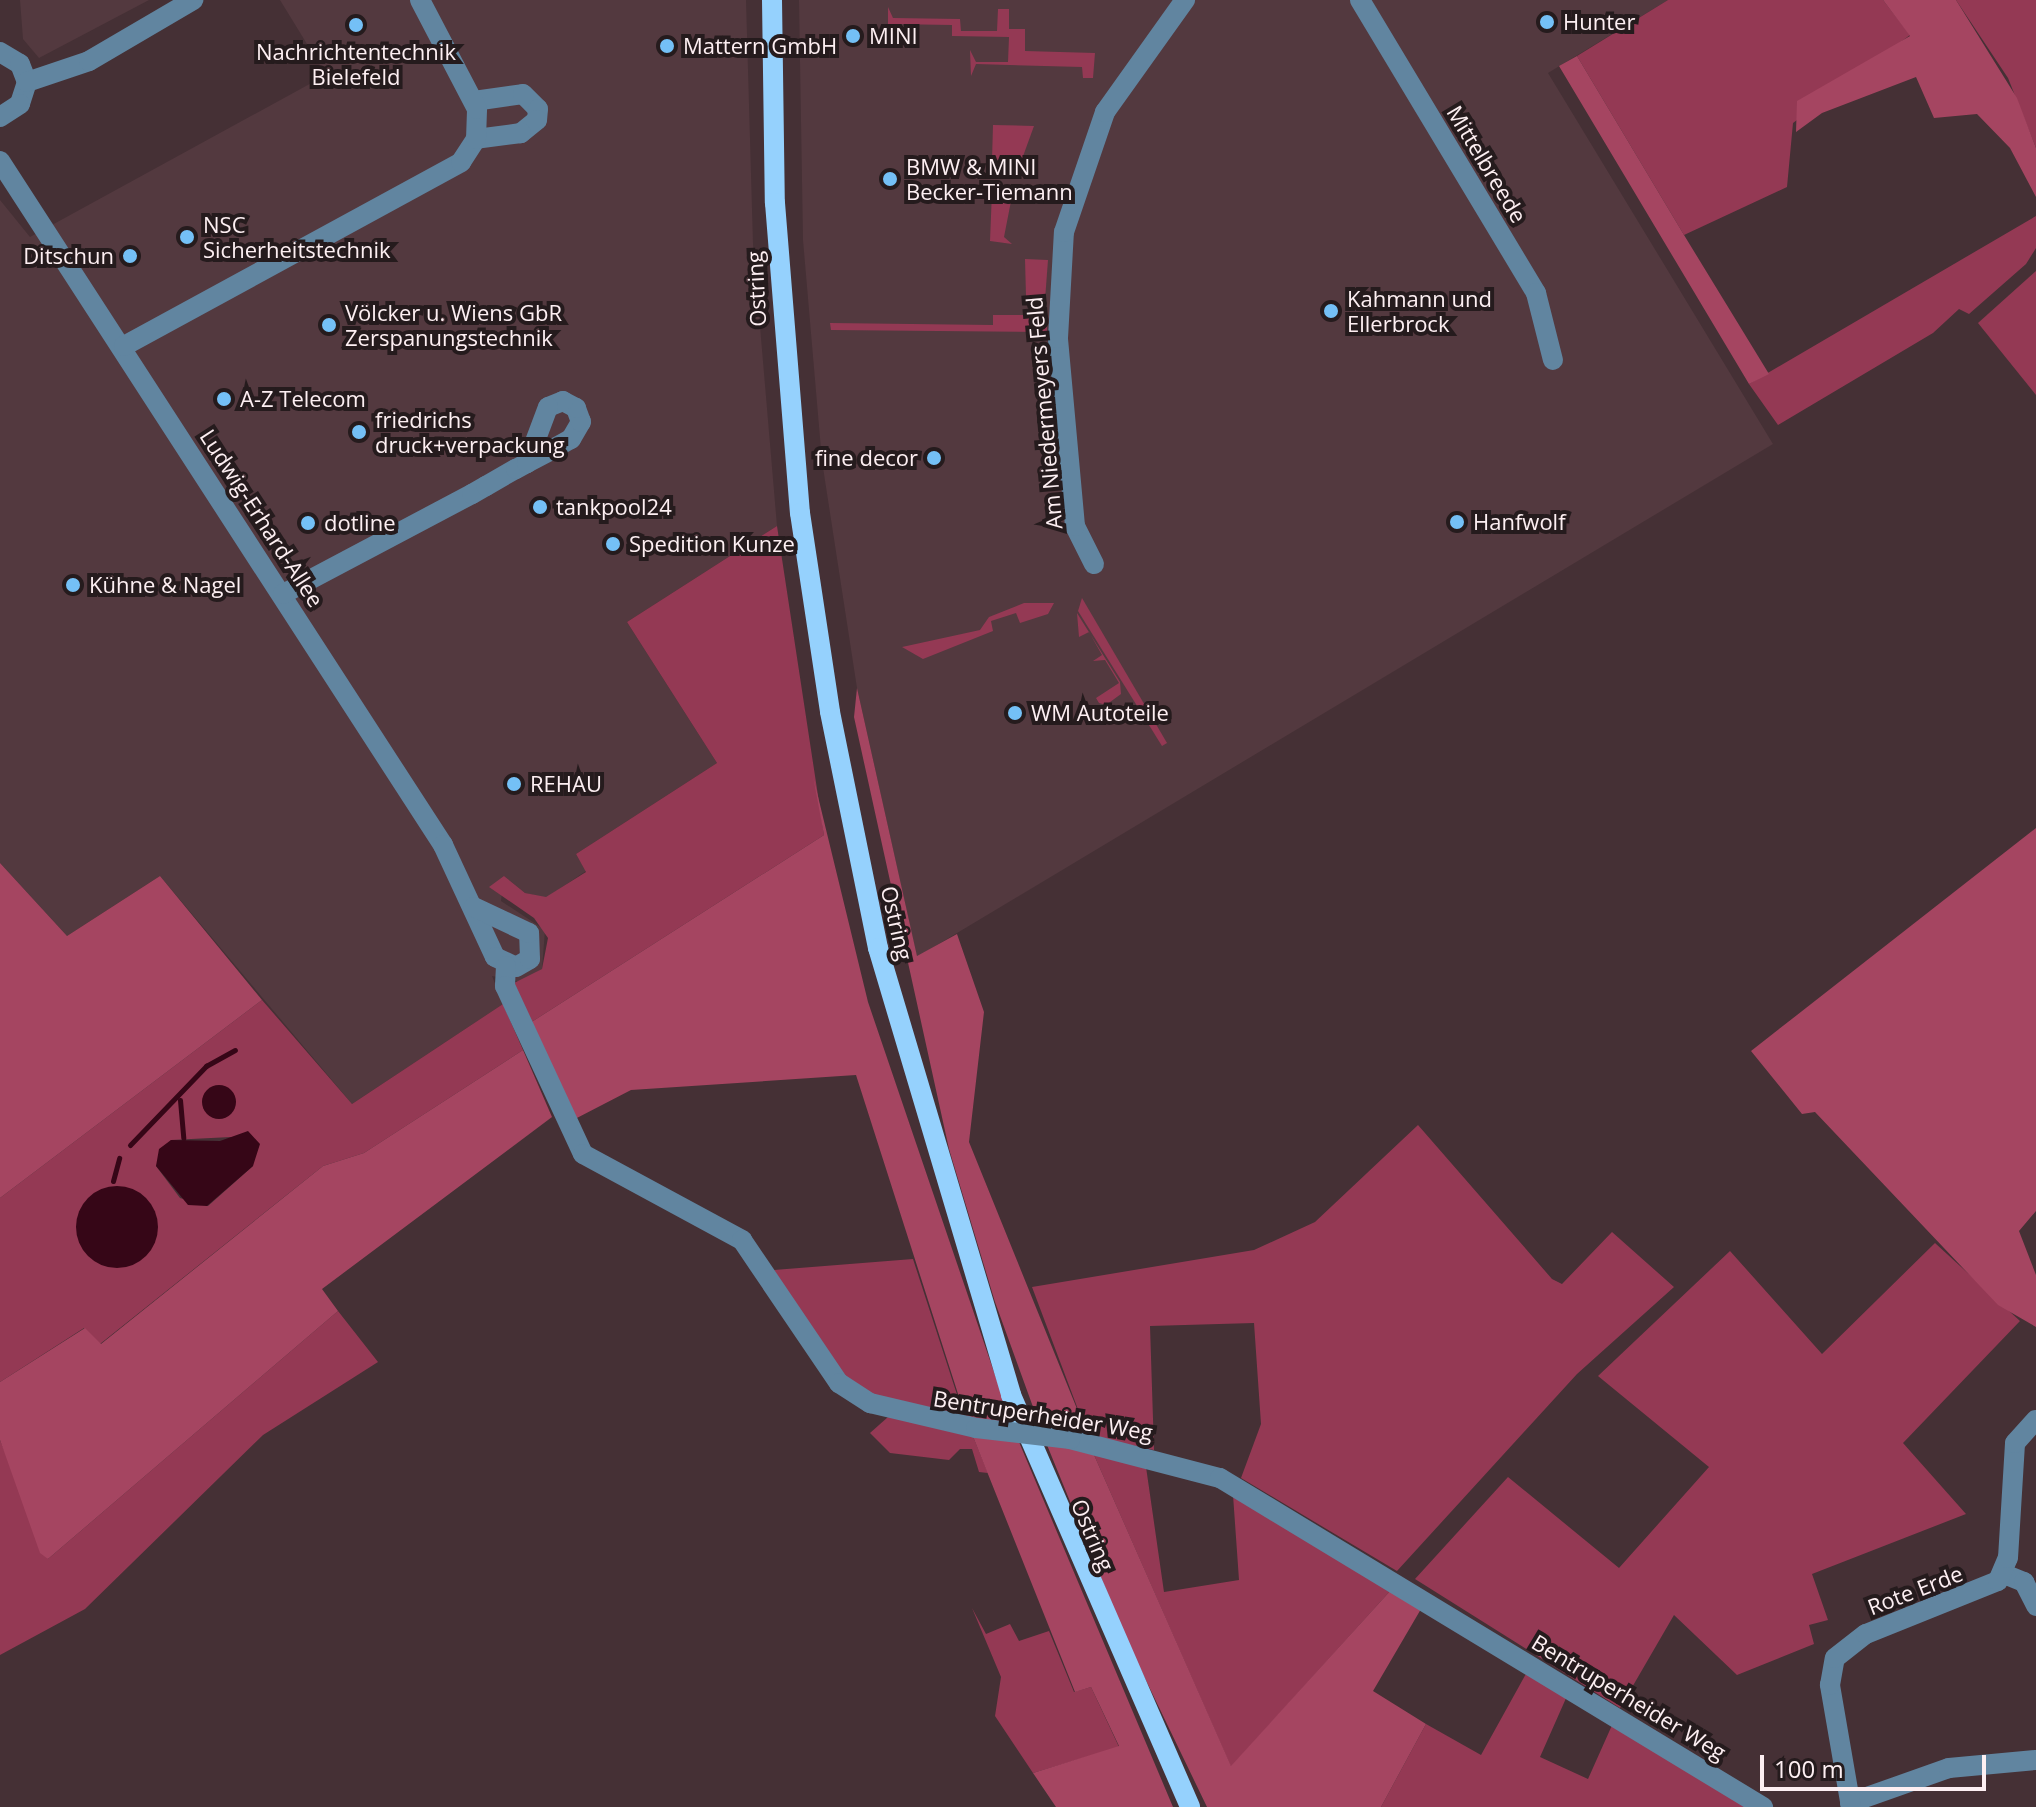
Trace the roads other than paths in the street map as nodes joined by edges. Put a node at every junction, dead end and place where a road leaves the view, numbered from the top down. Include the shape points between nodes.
1 (193, 0) edge
2 (420, 0) edge
3 (772, 0) edge
4 (1185, 0) edge
5 (1360, 0) edge
6 (0, 52) edge
7 (27, 82) junction
8 (474, 101) junction
9 (0, 117) edge
10 (476, 139) junction
11 (0, 161) edge
12 (124, 346) junction
13 (1553, 360) dead end
14 (527, 463) dead end
15 (1094, 564) dead end
16 (283, 594) junction
17 (474, 907) junction
18 (506, 966) junction
19 (2036, 1420) edge
20 (2004, 1574) junction
21 (2036, 1606) edge
22 (2036, 1760) edge
23 (1851, 1805) edge
24 (1190, 1807) edge
25 (1763, 1807) edge

1 - 7 street via 89,61
2 - 8 street
3 - 24 main road, Ostring via 775,203 795,468 830,712 878,948 1011,1395
4 - 15 street, Am Niedermeyers Feld via 1105,112 1064,232 1058,338 1075,526
5 - 13 street, Mittelbreede via 1536,293
6 - 7 street via 20,64
7 - 9 street via 20,104
8 - 10 street
8 - 10 street via 523,94 538,109 537,120 521,133
10 - 12 street via 439,178
11 - 12 street, Ludwig-Erhard-Allee
12 - 16 street, Ludwig-Erhard-Allee
14 - 16 street
16 - 17 street, Ludwig-Erhard-Allee via 443,845
17 - 18 street, Ludwig-Erhard-Allee
17 - 18 street via 532,938 530,959
18 - 25 street, Bentruperheider Weg, bridge via 505,986 583,1154 742,1240 839,1383 884,1408 976,1428 1070,1439 1220,1478
19 - 20 street via 2015,1443
20 - 21 street via 2024,1582
20 - 23 street, Rote Erde via 1988,1588 1866,1634 1835,1658 1830,1685
22 - 23 street via 1949,1768

